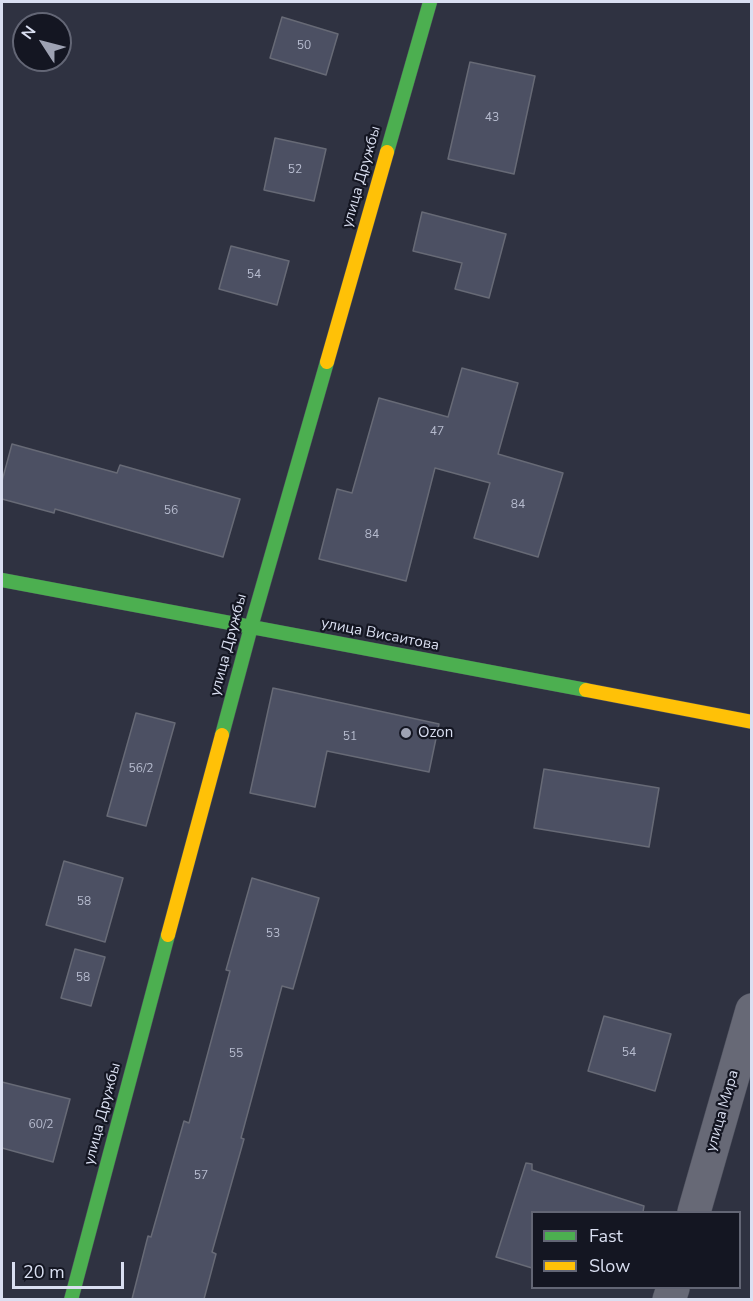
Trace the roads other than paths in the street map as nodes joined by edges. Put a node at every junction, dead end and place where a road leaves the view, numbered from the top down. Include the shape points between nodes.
1 (430, 2) edge
2 (2, 580) edge
3 (251, 627) junction
4 (752, 722) edge
5 (752, 1010) edge
6 (694, 1211) edge
7 (71, 1299) edge

1 - 3 street, улица Дружбы
2 - 3 street, улица Висаитова
3 - 4 street, улица Висаитова
3 - 7 street, улица Дружбы
5 - 6 street, улица Мира

